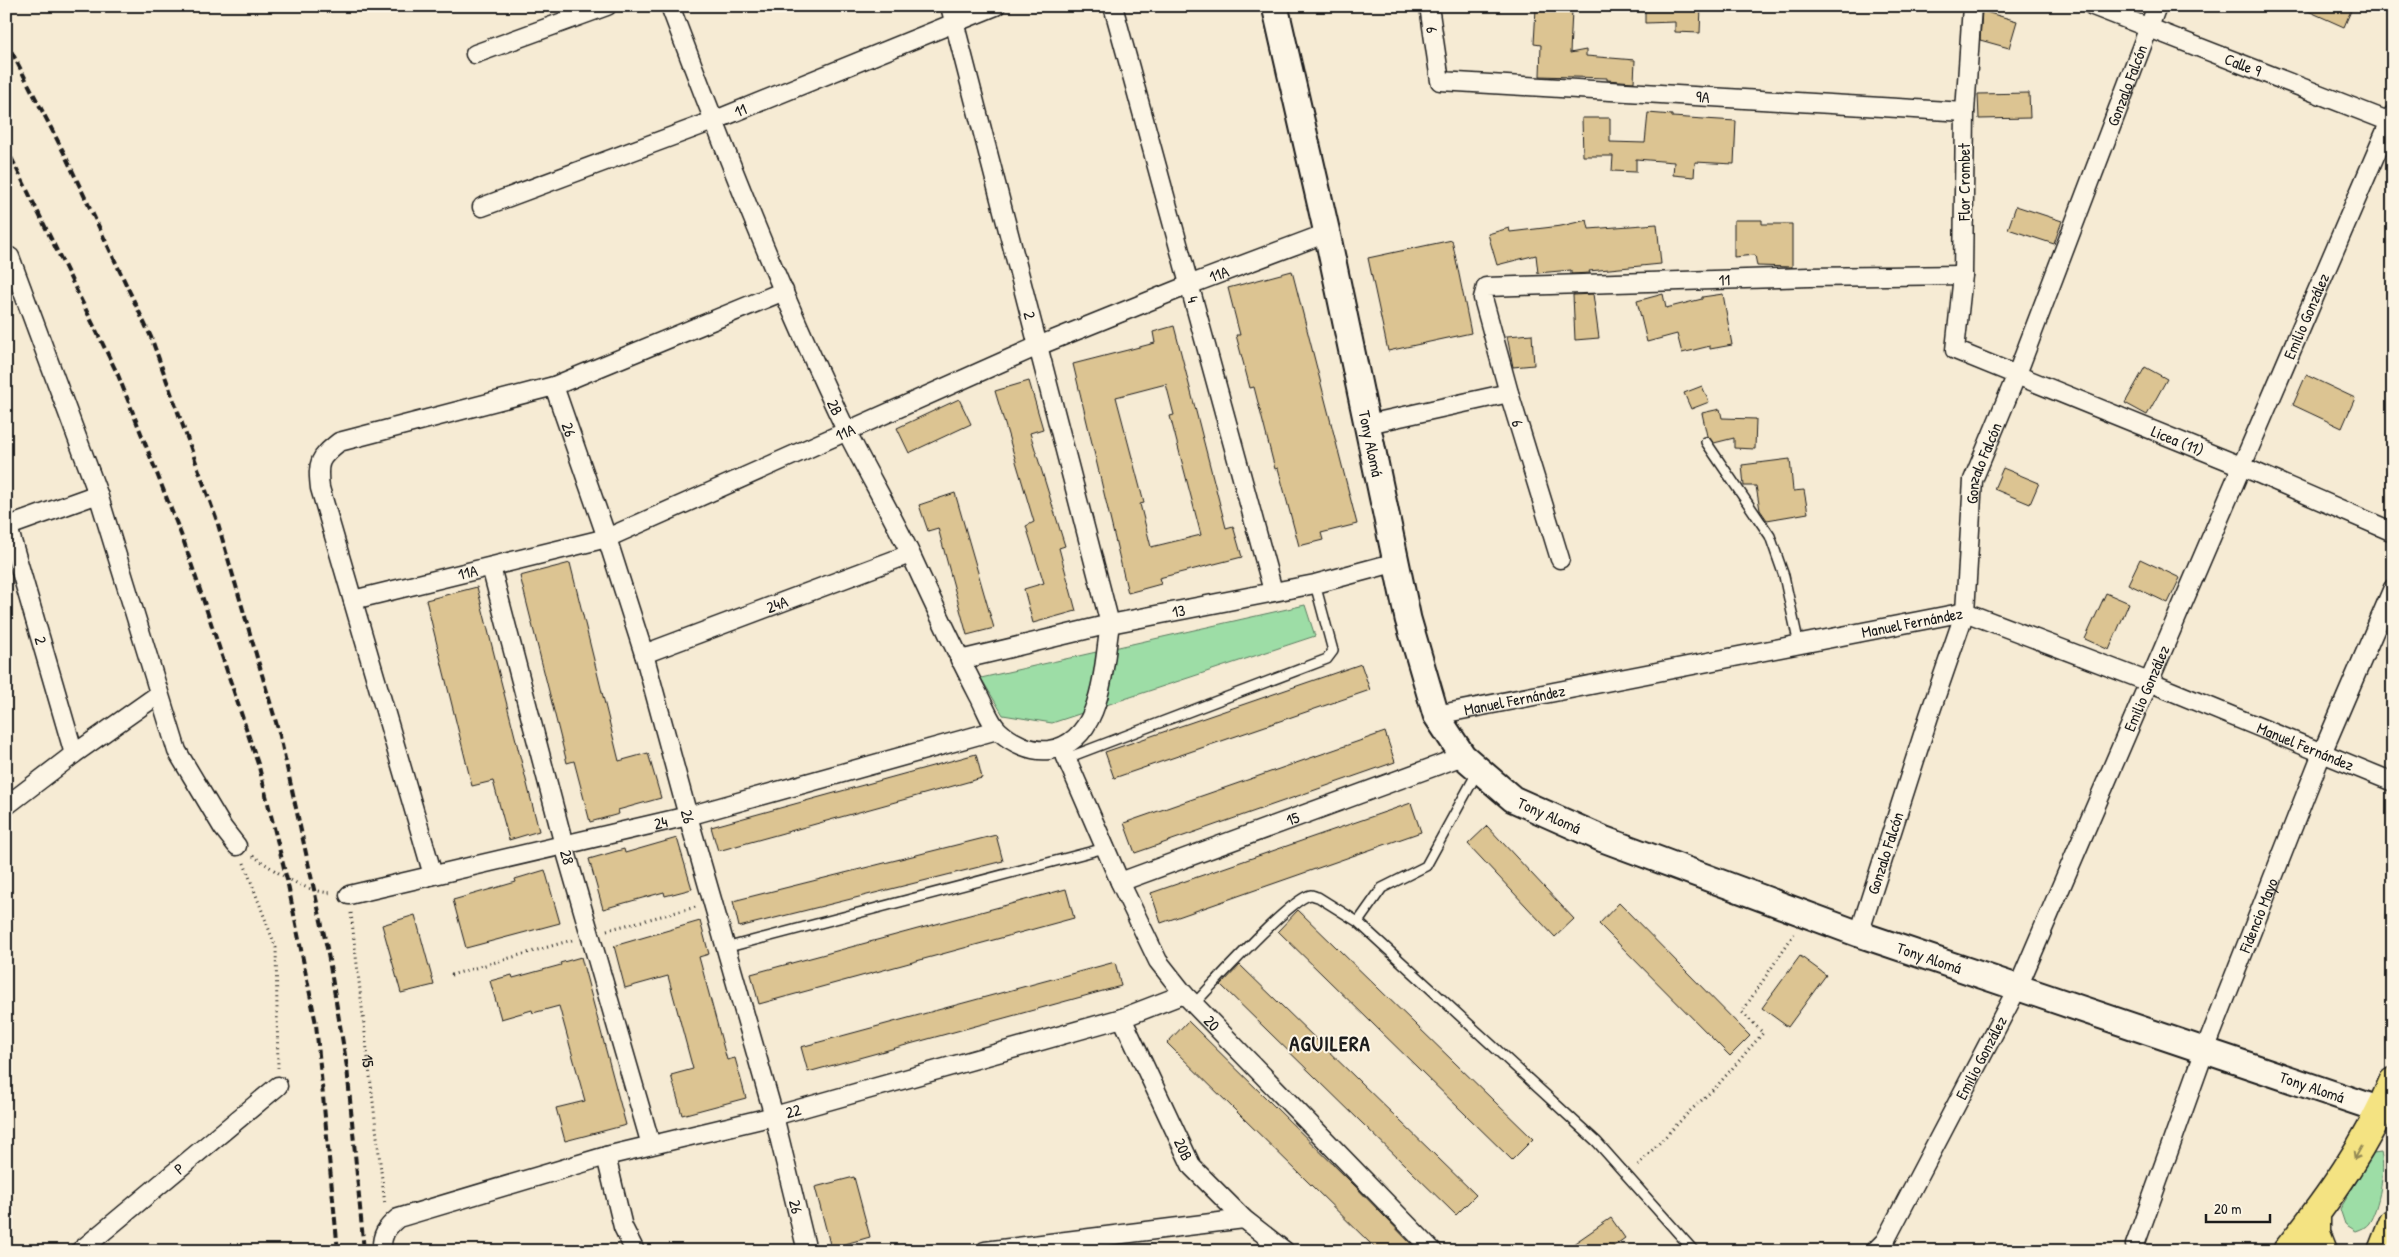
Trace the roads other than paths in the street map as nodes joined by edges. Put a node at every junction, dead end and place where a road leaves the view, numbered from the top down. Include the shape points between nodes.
1 (607, 6) edge
2 (670, 6) edge
3 (950, 6) edge
4 (996, 6) edge
5 (1113, 6) edge
6 (1275, 6) edge
7 (1429, 6) edge
8 (1972, 6) edge
9 (2093, 6) edge
10 (2157, 6) edge
11 (955, 25) junction
12 (2149, 26) junction
13 (475, 54) dead end
14 (1440, 81) joint
15 (1965, 112) junction
16 (2392, 120) edge
17 (713, 121) junction
18 (482, 208) dead end
19 (1327, 233) junction
20 (10, 257) dead end
21 (1963, 275) junction
22 (1189, 285) junction
23 (1486, 287) joint
24 (784, 291) junction
25 (1038, 346) junction
26 (1961, 354) joint
27 (2017, 374) junction
28 (554, 386) junction
29 (1509, 393) junction
30 (1368, 424) junction
31 (846, 430) junction
32 (1706, 442) dead end
33 (2241, 466) junction
34 (98, 494) junction
35 (7, 527) edge
36 (2393, 532) edge
37 (607, 538) junction
38 (910, 554) junction
39 (1560, 559) dead end
40 (1397, 562) junction
41 (491, 567) junction
42 (1316, 584) junction
43 (2393, 588) edge
44 (1273, 591) junction
45 (353, 600) junction
46 (1965, 612) junction
47 (1110, 624) junction
48 (1798, 645) junction
49 (644, 654) junction
50 (960, 660) junction
51 (2149, 682) junction
52 (159, 694) junction
53 (1436, 715) junction
54 (997, 730) junction
55 (2322, 752) junction
56 (1064, 753) junction
57 (74, 754) junction
58 (1471, 762) junction
59 (2393, 782) edge
60 (6, 806) edge
61 (688, 816) junction
62 (564, 844) junction
63 (237, 846) road end
64 (1105, 848) junction
65 (433, 875) junction
66 (1120, 882) junction
67 (349, 895) road end
68 (1358, 922) junction
69 (1859, 934) junction
70 (725, 948) junction
71 (2018, 987) junction
72 (1189, 999) junction
73 (1122, 1018) junction
74 (2205, 1050) junction
75 (2393, 1082) edge
76 (278, 1086) road end
77 (2387, 1115) edge
78 (774, 1116) junction
79 (652, 1145) junction
80 (606, 1156) junction
81 (2316, 1214) junction
82 (1244, 1219) junction
83 (2393, 1223) edge
84 (1087, 1244) edge
85 (2135, 1245) dead end
86 (80, 1251) edge
87 (382, 1251) edge
88 (635, 1251) edge
89 (807, 1251) edge
90 (985, 1251) edge
91 (1285, 1251) edge
92 (1433, 1251) edge
93 (1694, 1251) edge
94 (1876, 1251) edge
95 (2287, 1251) edge
96 (2323, 1251) edge
97 (2382, 1251) edge

1 - 13 street
2 - 17 street, 2B
3 - 11 street, 2
4 - 11 street, 11
5 - 22 street, 4
6 - 19 street, Tony Alomá
7 - 14 street, 6
8 - 15 street, Flor Crombet
9 - 12 street, Calle 9
10 - 12 street, Gonzalo Falcón
11 - 17 street, 11
11 - 25 street, 2
12 - 16 street, Calle 9
12 - 27 street, Gonzalo Falcón
14 - 15 street, 9A
15 - 21 street, Flor Crombet
16 - 33 street, Emilio González
17 - 18 street, 11
17 - 24 street, 2B
19 - 22 street, 11A
19 - 30 street, Tony Alomá
20 - 34 street
21 - 23 street, 11
21 - 26 street, Flor Crombet via 1955,350
22 - 25 street, 11A
22 - 44 street, 4
23 - 29 street, 6 via 1483,298
24 - 28 street
24 - 31 street, 2B
25 - 31 street, 11A
25 - 47 street, 2
26 - 27 street, Licea (11)
27 - 33 street, Licea (11)
27 - 46 street, Gonzalo Falcón via 1973,480
28 - 37 street, 26
28 - 45 street via 339,442 323,455 317,468 320,488
29 - 30 street
29 - 39 street, 6
30 - 40 street, Tony Alomá
31 - 37 street, 11A
31 - 38 street, 2B
32 - 48 lane via 1770,536 1784,576
33 - 36 street, Licea (11)
33 - 51 street, Emilio González
34 - 35 street
34 - 52 street
35 - 57 street, 2
37 - 41 street, 11A
37 - 49 street, 26
38 - 49 street, 24A
38 - 50 street, 2B
40 - 42 street, 13
40 - 53 street, Tony Alomá via 1408,619
41 - 45 street, 11A
41 - 62 street, 28
42 - 44 street, 13
42 - 56 lane via 1333,651 1327,659
43 - 55 street, Fidencio Mayo
44 - 47 street, 13
45 - 65 street
46 - 48 street, Manuel Fernández
46 - 51 street, Manuel Fernández
46 - 69 street, Gonzalo Falcón
47 - 50 street, 13
47 - 56 street via 1097,702 1090,720
48 - 53 street, Manuel Fernández
49 - 61 street, 26
50 - 54 street, 2B
51 - 55 street, Manuel Fernández
51 - 71 street, Emilio González
52 - 57 street
52 - 63 street via 177,751
53 - 58 street, Tony Alomá
54 - 56 street, 2B via 1023,747
54 - 61 street, 24
55 - 59 street, Manuel Fernández
55 - 74 street, Fidencio Mayo
56 - 64 street, 20
57 - 60 street
58 - 66 street, 15
58 - 68 lane via 1426,866 1382,888
58 - 69 street, Tony Alomá via 1513,798 1603,839
61 - 62 street, 24
61 - 70 street, 26
62 - 65 street, 24
62 - 79 street, 28
64 - 66 street, 20
64 - 70 lane
65 - 67 street, 24
66 - 72 street, 20 via 1158,961
68 - 72 lane via 1318,897 1304,898 1282,913
68 - 93 lane via 1596,1142
69 - 71 street, Tony Alomá
70 - 78 street, 26
71 - 74 street, Tony Alomá
71 - 94 street, Emilio González via 1885,1241
72 - 73 street, 22
72 - 92 street, 20
73 - 78 street, 22
73 - 82 street, 20B via 1192,1167
74 - 77 street, Tony Alomá
74 - 85 street, Fidencio Mayo
75 - 77 main road
76 - 86 street, P
77 -> 81 main road
78 - 79 street, 22
78 - 89 street, 26
79 - 80 street, 22
80 - 87 street, 22 via 393,1222 381,1239
80 - 88 street via 623,1227
81 - 95 main road
81 - 96 main road via 2316,1234
82 - 84 street
82 - 91 street, 20B
83 - 97 main road
84 - 90 street

